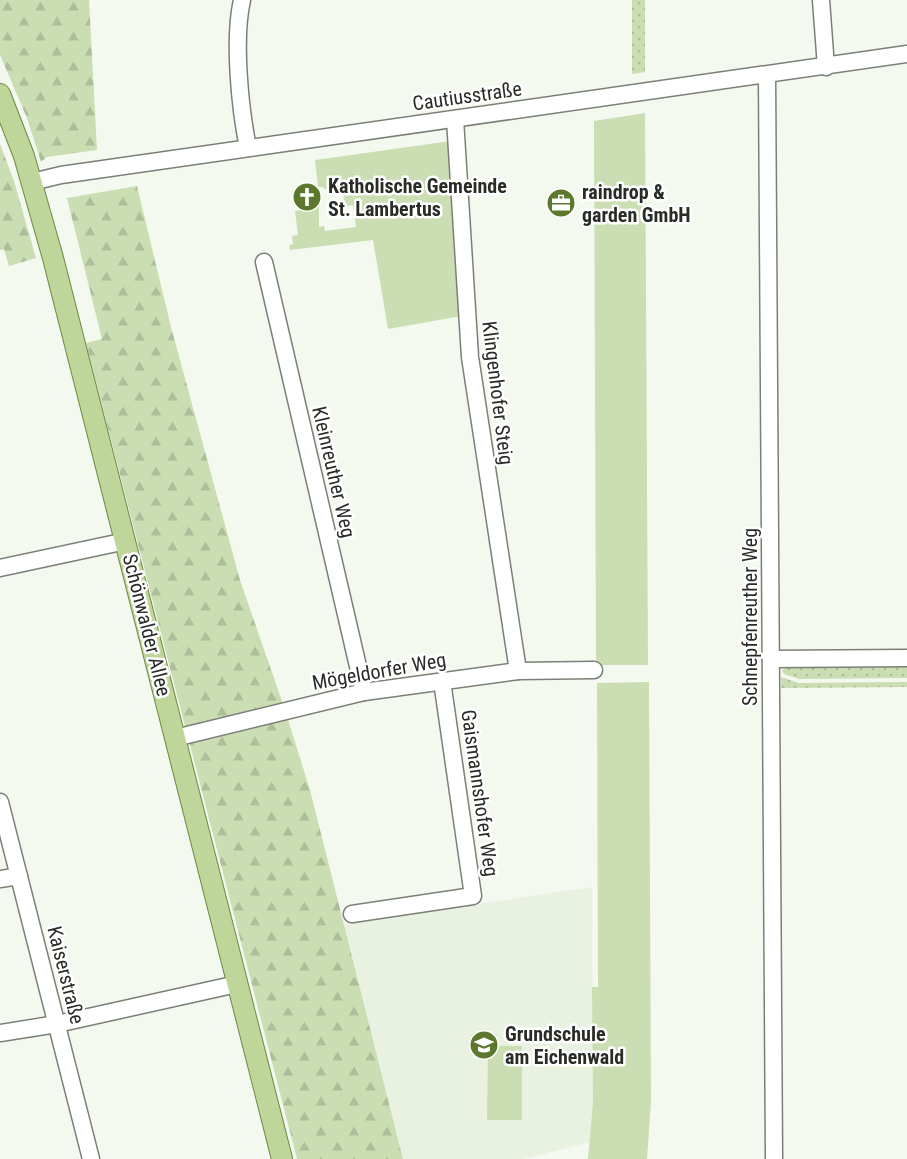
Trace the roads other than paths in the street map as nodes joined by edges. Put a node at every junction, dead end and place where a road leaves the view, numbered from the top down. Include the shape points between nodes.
1 (242, 0) edge
2 (821, 0) edge
3 (907, 54) edge
4 (826, 66) junction
5 (767, 75) junction
6 (0, 94) edge
7 (455, 119) junction
8 (248, 148) junction
9 (32, 182) junction
10 (264, 262) dead end
11 (126, 541) junction
12 (0, 568) edge
13 (907, 658) edge
14 (771, 659) junction
15 (594, 670) dead end
16 (518, 671) junction
17 (442, 681) junction
18 (364, 692) junction
19 (175, 738) junction
20 (0, 802) edge
21 (19, 876) junction
22 (0, 879) edge
23 (352, 914) dead end
24 (237, 984) junction
25 (57, 1024) junction
26 (0, 1033) edge
27 (91, 1159) edge
28 (282, 1159) edge
29 (774, 1159) edge

1 - 8 street via 238,48
2 - 4 street
3 - 4 street, Cautiusstraße
4 - 5 street, Cautiusstraße
5 - 7 street, Cautiusstraße
5 - 14 street, Schnepfenreuther Weg
6 - 9 main road, Schönwalder Allee
7 - 8 street, Cautiusstraße
7 - 16 street, Klingenhofer Steig via 470,357
8 - 9 street, Cautiusstraße
9 - 11 main road, Schönwalder Allee
10 - 18 street, Kleinreuther Weg
11 - 12 street
11 - 19 main road, Schönwalder Allee
13 - 14 street
14 - 29 street, Schnepfenreuther Weg
15 - 16 street, Mögeldorfer Weg
16 - 17 street, Mögeldorfer Weg
17 - 18 street, Mögeldorfer Weg
17 - 23 street, Gaismannshofer Weg via 473,896
18 - 19 street, Mögeldorfer Weg
19 - 24 main road, Schönwalder Allee
20 - 21 street, Kaiserstraße
21 - 22 street
21 - 25 street, Kaiserstraße
24 - 25 street
24 - 28 main road, Schönwalder Allee
25 - 26 street
25 - 27 street, Kaiserstraße

